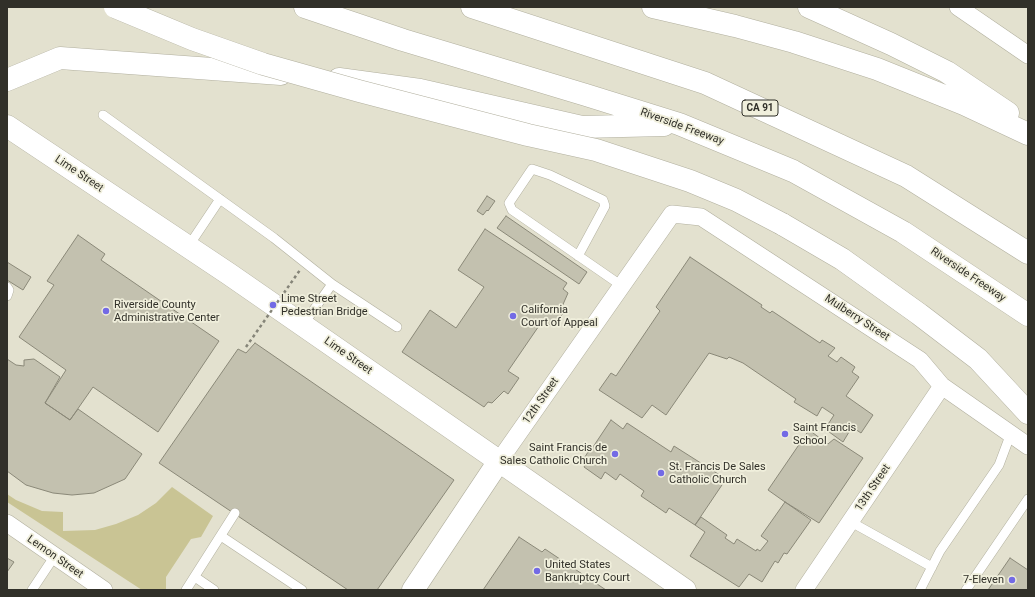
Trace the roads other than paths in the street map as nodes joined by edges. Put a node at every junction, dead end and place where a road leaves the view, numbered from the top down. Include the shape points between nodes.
1 (116, 7) edge
2 (305, 7) edge
3 (472, 7) edge
4 (653, 7) edge
5 (809, 7) edge
6 (958, 7) edge
7 (1028, 55) edge
8 (7, 80) edge
9 (104, 115) dead end
10 (679, 124) junction
11 (7, 126) edge
12 (1028, 133) edge
13 (220, 200) junction
14 (672, 214) joint
15 (188, 247) junction
16 (1028, 253) edge
17 (578, 256) junction
18 (332, 284) junction
19 (622, 286) junction
20 (7, 287) edge
21 (7, 296) edge
22 (1028, 315) edge
23 (303, 325) junction
24 (397, 327) dead end
25 (942, 386) junction
26 (1028, 413) edge
27 (1011, 433) junction
28 (1028, 446) edge
29 (499, 460) junction
30 (1028, 499) edge
31 (235, 513) dead end
32 (851, 522) junction
33 (7, 523) edge
34 (221, 536) junction
35 (54, 557) junction
36 (932, 567) junction
37 (195, 577) junction
38 (32, 590) edge
39 (104, 590) edge
40 (186, 590) edge
41 (214, 590) edge
42 (302, 590) edge
43 (413, 590) edge
44 (685, 590) edge
45 (804, 590) edge
46 (920, 590) edge
47 (966, 590) edge

1 - 26 main road, bridge via 192,39 262,64 528,135 596,150 690,181 736,200 842,259 919,314 978,359
2 - 10 main road, Riverside Freeway via 403,40
3 - 16 main road, CA 91 via 705,83 906,176
4 - 12 main road via 794,42 877,69
5 - 12 main road via 948,72 1005,111
6 - 7 street
8 - 10 main road via 60,58 363,82 420,90 582,127
9 - 13 lane
10 - 22 main road, Riverside Freeway via 792,171 843,198 903,232
11 - 15 main road, Lime Street
13 - 15 lane
13 - 18 lane
14 - 19 street, 12th Street
14 - 25 street, Mulberry Street via 701,217 920,360
15 - 23 main road, Lime Street
17 - 17 lane via 512,210 509,203 532,169 603,200 605,206
17 - 19 lane
18 - 23 lane
18 - 24 lane
19 - 29 street, 12th Street
20 - 21 lane
23 - 29 main road, Lime Street
25 - 27 street, Mulberry Street
25 - 32 street, 13th Street
27 - 28 street, Mulberry Street
27 - 36 lane via 999,466 940,550
29 - 43 main road, 12th Street
29 - 44 main road, Lime Street
30 - 47 lane
31 - 34 lane
32 - 36 lane
32 - 45 street, 13th Street
33 - 35 street, Lemon Street
34 - 37 lane
34 - 42 lane
35 - 38 lane
35 - 39 street, Lemon Street
36 - 46 lane
37 - 40 lane
37 - 41 lane

